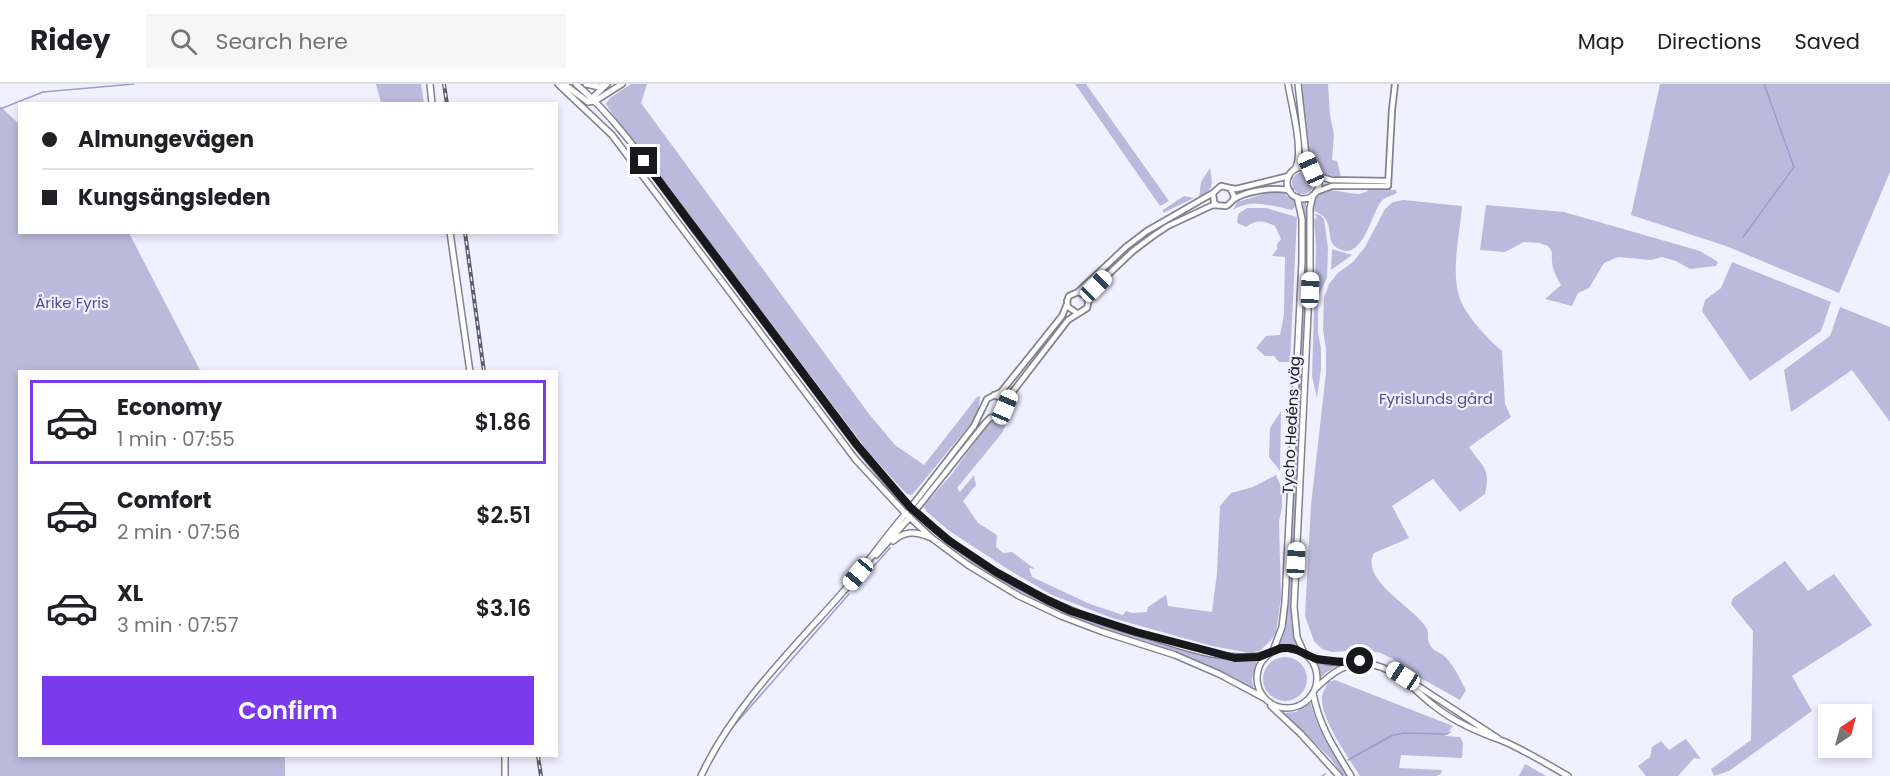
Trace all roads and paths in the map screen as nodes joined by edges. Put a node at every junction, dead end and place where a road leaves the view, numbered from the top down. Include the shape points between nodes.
1 (430, 84) edge
2 (558, 84) edge
3 (564, 84) edge
4 (576, 84) edge
5 (586, 84) edge
6 (607, 84) edge
7 (622, 84) edge
8 (1281, 84) edge
9 (1288, 84) edge
10 (1298, 84) edge
11 (1395, 84) edge
12 (607, 93) junction
13 (1290, 96) junction
14 (591, 100) junction
15 (432, 102) edge
16 (588, 111) junction
17 (618, 128) junction
18 (1295, 169) junction
19 (1311, 169) junction
20 (1289, 176) junction
21 (1318, 176) junction
22 (1388, 184) junction
23 (1230, 188) junction
24 (1290, 191) junction
25 (1213, 193) junction
26 (1315, 194) junction
27 (1297, 197) junction
28 (1233, 200) junction
29 (1217, 205) junction
30 (450, 234) edge
31 (1078, 292) junction
32 (1088, 301) junction
33 (1067, 304) junction
34 (1077, 313) junction
35 (470, 370) edge
36 (994, 395) junction
37 (984, 407) junction
38 (1005, 407) junction
39 (994, 417) junction
40 (913, 509) junction
41 (907, 515) junction
42 (933, 539) junction
43 (885, 547) junction
44 (866, 564) junction
45 (1271, 652) junction
46 (1306, 655) junction
47 (1314, 691) junction
48 (1266, 700) junction
49 (1503, 741) junction
50 (505, 757) edge
51 (505, 776) edge
52 (700, 776) edge
53 (1339, 776) edge
54 (1351, 776) edge
55 (1568, 776) edge

1 - 15 main road
2 - 16 main road
3 - 14 main road
4 - 14 main road
5 - 6 main road
6 - 14 main road
7 - 12 main road
8 - 13 main road
9 - 13 main road
10 - 19 main road
11 - 22 street
12 - 14 main road
12 - 17 main road via 603,104
13 - 18 main road via 1298,152
14 - 16 main road
14 - 17 main road
16 - 41 main road via 631,159 856,460
17 - 40 main road via 857,445
18 - 19 main road
18 - 20 main road
19 - 21 main road
20 - 23 street
20 - 24 main road
21 - 22 street
21 - 26 main road
22 - 26 street via 1332,186
23 - 25 street via 1221,186
23 - 28 street
24 - 27 main road
24 - 28 street via 1270,189
25 - 29 street
25 - 31 street via 1147,231
26 - 27 main road
26 - 46 main road, Tycho Hedéns väg via 1310,208 1294,607 1297,637
27 - 45 main road, Tycho Hedéns väg via 1302,219 1302,261 1285,602 1282,627
28 - 29 street via 1226,206
29 - 32 street via 1153,236 1096,286
30 - 35 main road
31 - 32 street
31 - 33 street via 1069,296
32 - 34 street via 1084,311
33 - 34 street
33 - 36 street via 1062,316 1001,392
34 - 38 street via 1013,391
36 - 37 street
36 - 38 street via 1003,399
37 - 39 street
37 - 40 street
38 - 39 street via 1002,414
39 - 40 street
40 - 41 main road
40 - 45 main road via 948,540 996,572 1071,611 1225,656 1245,658
41 - 42 main road
41 - 43 main road
41 - 44 main road
42 - 43 main road via 916,532 906,533
42 - 48 main road via 1019,596 1082,624 1175,655
43 - 44 main road
44 - 52 main road via 738,713
45 - 46 main road via 1289,648
45 - 48 main road via 1260,664 1256,678
46 - 47 main road via 1316,672
46 - 49 main road via 1341,662 1371,661 1391,668
47 - 48 main road via 1308,700 1293,708 1284,709
47 - 49 main road via 1342,667 1380,667 1400,677 1454,719
47 - 54 main road via 1318,717
48 - 53 main road
49 - 55 main road
50 - 51 main road

